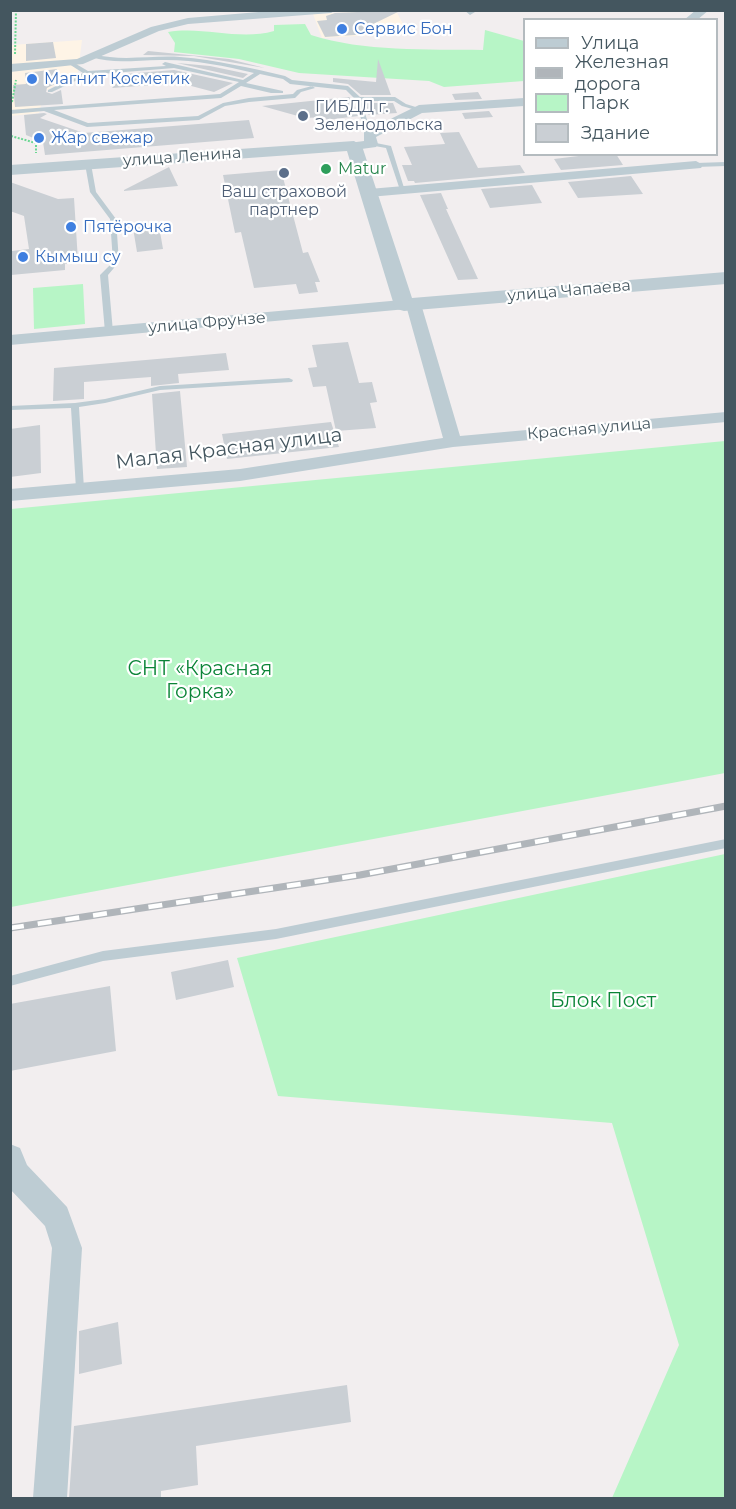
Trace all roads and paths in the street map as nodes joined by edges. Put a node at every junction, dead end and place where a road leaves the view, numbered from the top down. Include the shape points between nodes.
1 (16, 10) edge
2 (331, 10) edge
3 (93, 56) junction
4 (106, 61) junction
5 (71, 63) junction
6 (178, 67) junction
7 (13, 68) edge
8 (259, 72) junction
9 (87, 74) junction
10 (242, 83) junction
11 (328, 86) junction
12 (50, 91) dead end
13 (299, 91) junction
14 (221, 96) junction
15 (358, 99) junction
16 (236, 102) junction
17 (523, 102) edge
18 (45, 109) junction
19 (419, 109) junction
20 (11, 112) edge
21 (11, 136) edge
22 (365, 141) junction
23 (37, 160) dead end
24 (692, 160) edge
25 (11, 162) edge
26 (88, 164) junction
27 (726, 164) edge
28 (10, 170) edge
29 (403, 190) junction
30 (369, 193) junction
31 (726, 278) edge
32 (408, 305) junction
33 (110, 332) junction
34 (10, 340) edge
35 (289, 380) dead end
36 (75, 405) junction
37 (10, 408) edge
38 (726, 417) edge
39 (453, 441) junction
40 (80, 489) junction
41 (10, 495) edge
42 (726, 843) edge
43 (10, 981) edge
44 (10, 1158) edge
45 (50, 1498) edge

1 - 7 path
2 - 3 street via 188,21 155,29
3 - 4 lane
3 - 5 street
4 - 6 lane
4 - 8 lane via 167,58
5 - 7 street
5 - 9 lane
6 - 9 lane
6 - 10 lane
7 - 20 path
8 - 10 lane
8 - 11 lane via 290,82
9 - 12 lane
10 - 13 lane via 270,92
10 - 14 lane
11 - 13 lane
11 - 15 lane via 348,88
13 - 16 lane via 295,96
14 - 16 lane
14 - 18 lane
15 - 19 lane via 395,99
15 - 22 lane
16 - 18 lane via 199,118 87,125
17 - 19 street
18 - 20 lane
19 - 22 street
20 - 21 path
21 - 23 path via 36,143
21 - 25 path
22 - 26 street, улица Ленина
22 - 29 lane via 388,147
22 - 30 street
24 - 27 lane
24 - 29 street
26 - 28 street, улица Ленина
26 - 33 lane via 93,192 113,219 116,262 104,275
29 - 30 street
30 - 32 street
31 - 32 street, улица Чапаева
32 - 33 street, улица Фрунзе
32 - 39 street
33 - 34 street, улица Фрунзе
35 - 36 lane via 160,388
36 - 37 lane
36 - 40 lane
38 - 39 street, Красная улица
39 - 40 street, Малая Красная улица via 240,475
40 - 41 street, Малая Красная улица
42 - 43 lane via 276,934 103,956
44 - 45 street via 16,1174 57,1217 67,1248

